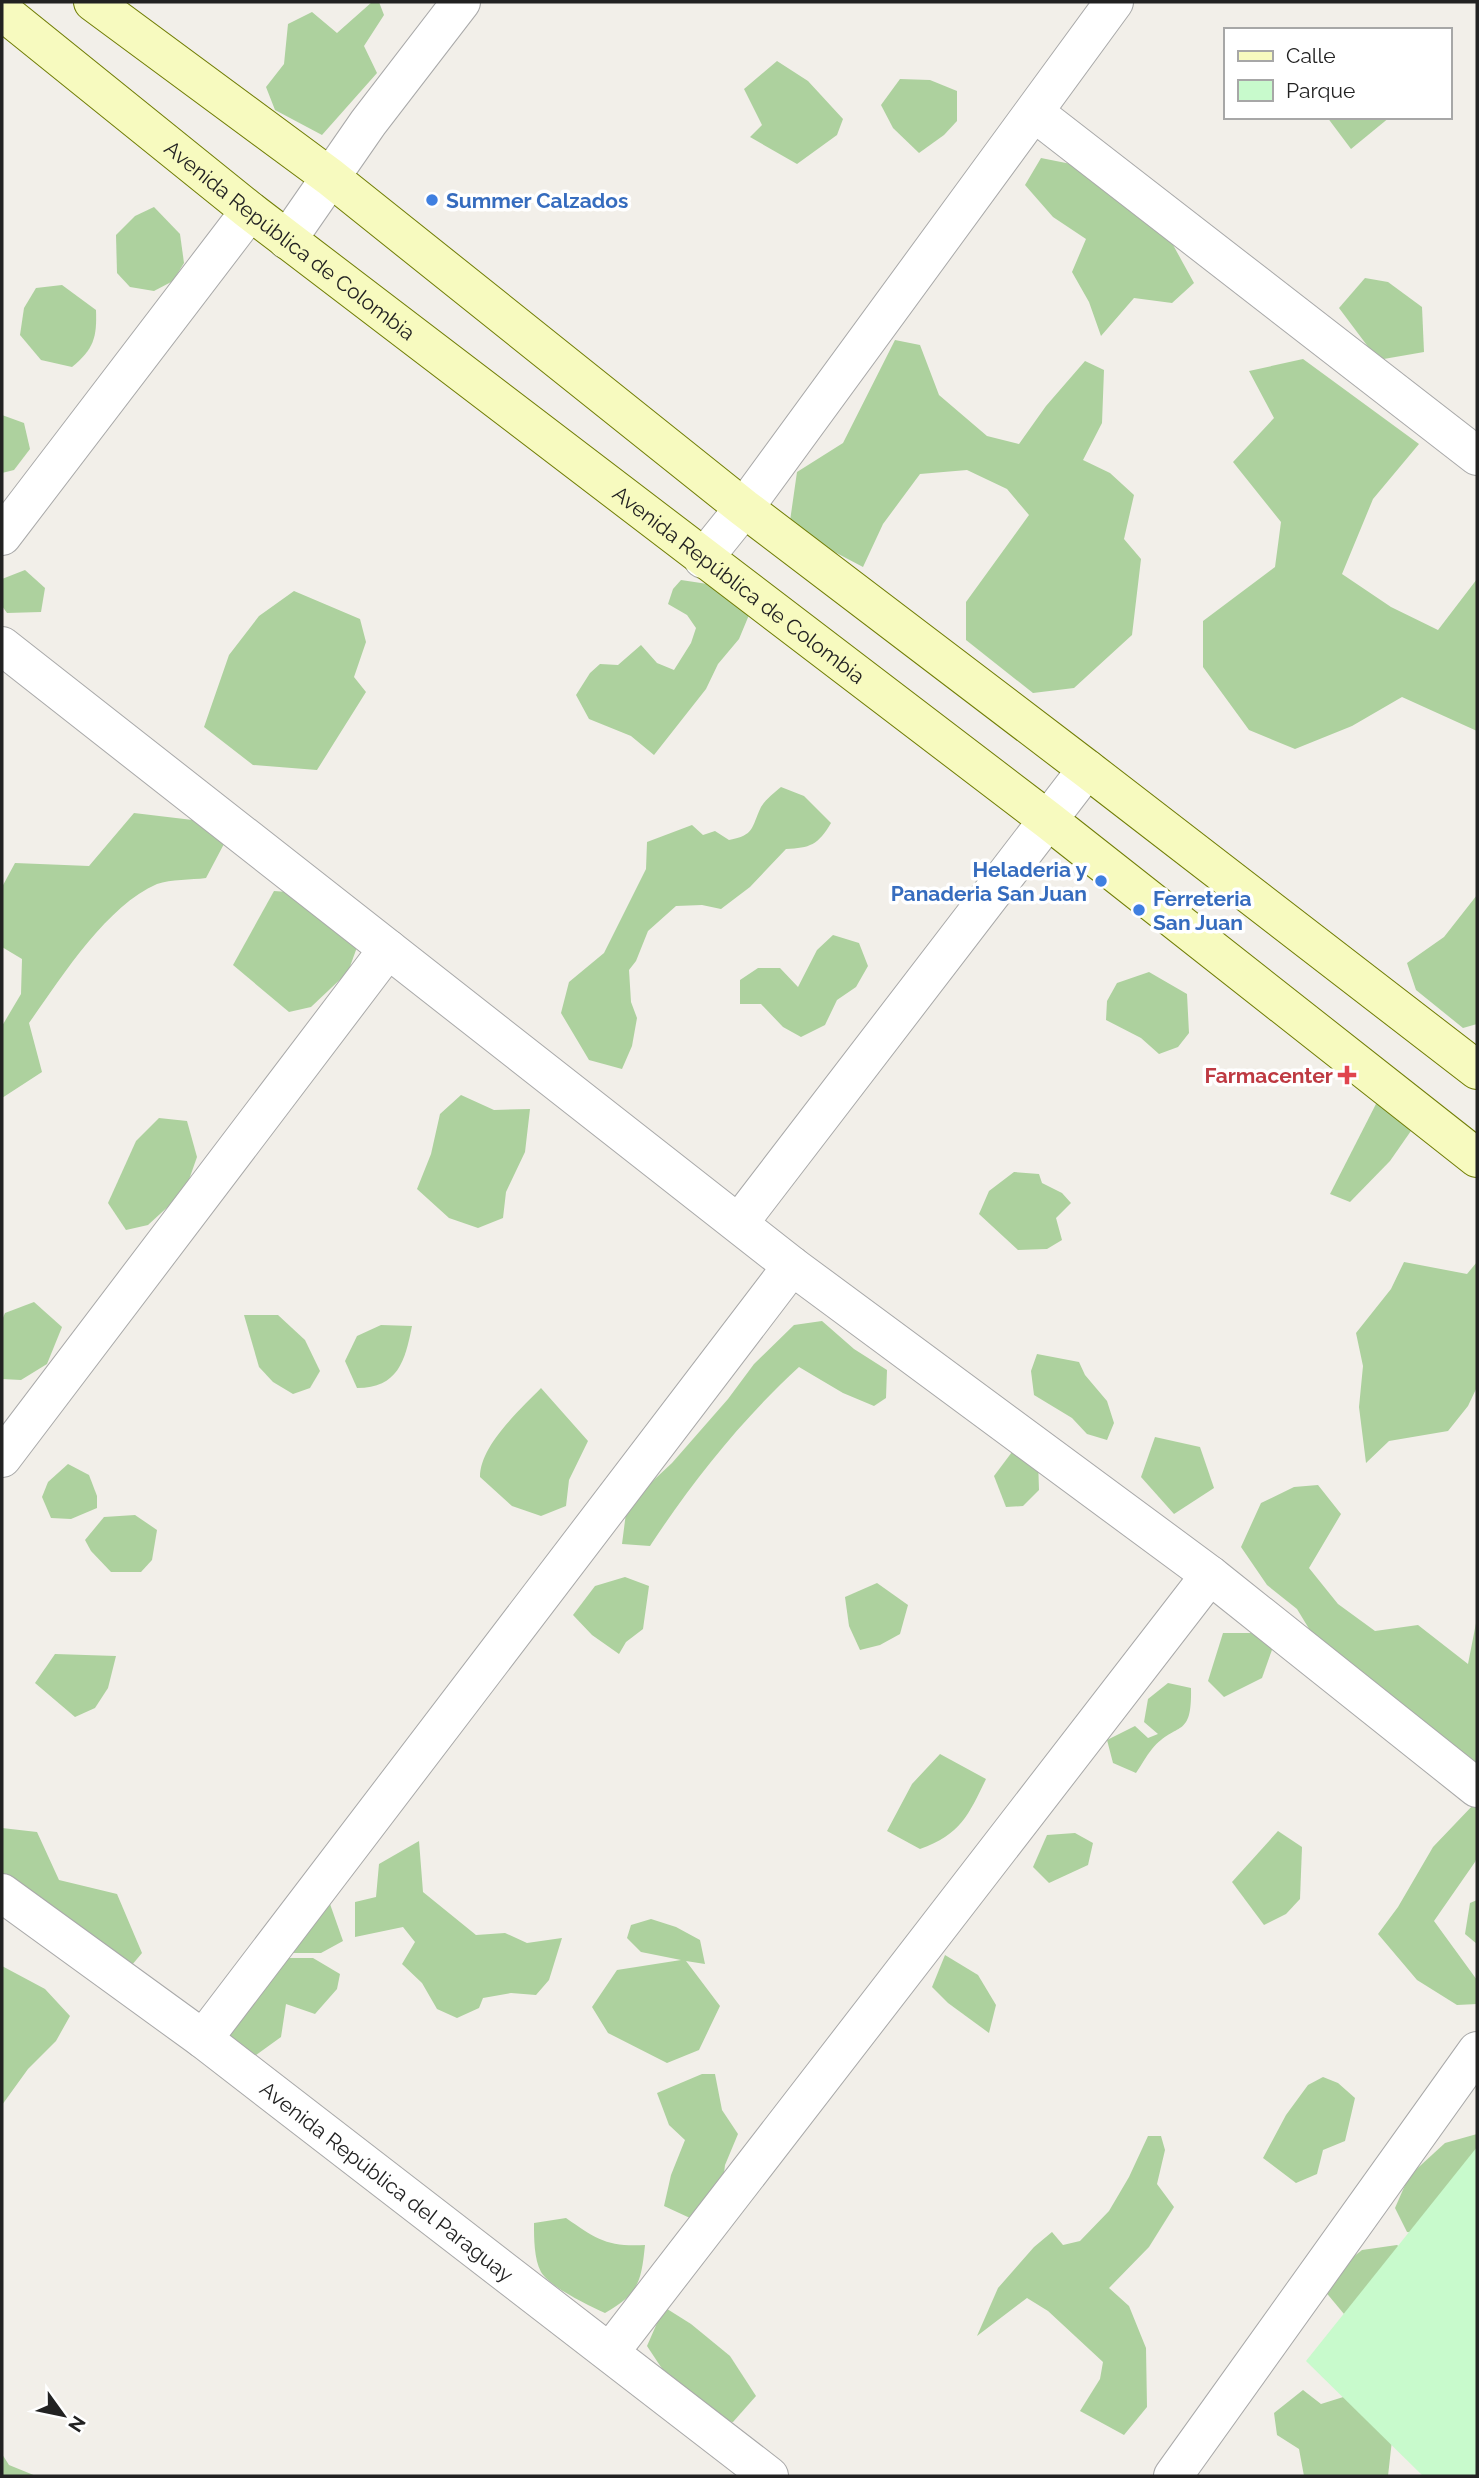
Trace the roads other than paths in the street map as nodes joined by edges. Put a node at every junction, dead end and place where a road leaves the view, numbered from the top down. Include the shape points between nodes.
1 (93, 2) edge
2 (461, 2) edge
3 (1114, 2) edge
4 (2, 11) edge
5 (1035, 113) junction
6 (330, 177) junction
7 (250, 211) junction
8 (287, 240) junction
9 (1477, 456) edge
10 (744, 508) junction
11 (2, 536) edge
12 (703, 559) junction
13 (2, 646) edge
14 (1087, 769) junction
15 (1048, 820) junction
16 (388, 949) junction
17 (1477, 1070) edge
18 (1477, 1158) edge
19 (740, 1223) junction
20 (793, 1266) junction
21 (2, 1458) edge
22 (1210, 1575) junction
23 (1477, 1788) edge
24 (2, 1893) edge
25 (203, 2039) junction
26 (1477, 2051) edge
27 (610, 2352) junction
28 (769, 2476) edge
29 (1172, 2476) edge

1 - 6 street
2 - 6 street
3 - 5 street
4 - 7 street, Avenida República de Colombia
5 - 9 street
5 - 10 street
6 - 8 street
6 - 10 street
7 - 8 street, Avenida República de Colombia
7 - 11 street
8 - 12 street, Avenida República de Colombia
10 - 12 street
10 - 14 street
12 - 15 street, Avenida República de Colombia
13 - 16 street
14 - 15 street
14 - 17 street
15 - 18 street, Avenida República de Colombia
15 - 19 street
16 - 19 street
16 - 21 street
19 - 20 street
20 - 22 street
20 - 25 street
22 - 23 street
22 - 27 street
24 - 25 street, Avenida República del Paraguay
25 - 27 street, Avenida República del Paraguay
26 - 29 street
27 - 28 street, Avenida República del Paraguay

